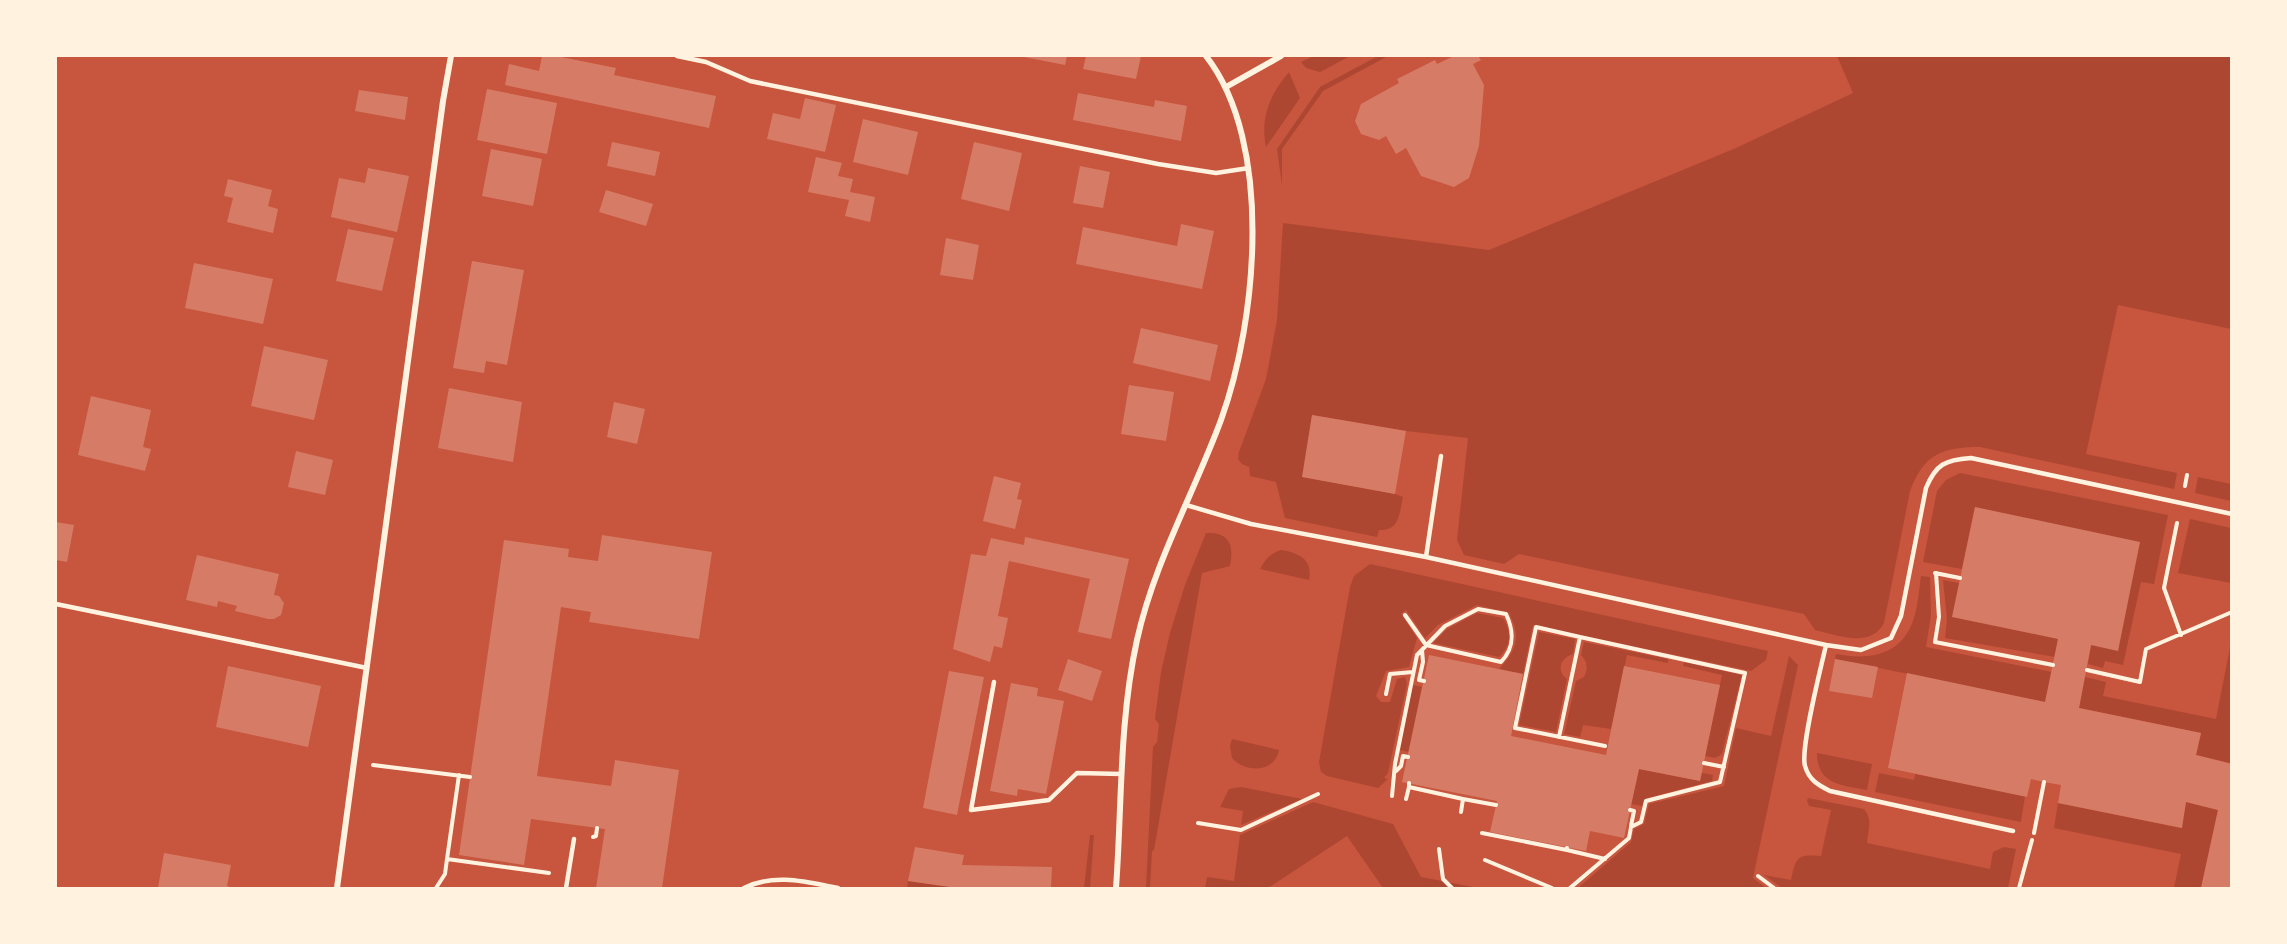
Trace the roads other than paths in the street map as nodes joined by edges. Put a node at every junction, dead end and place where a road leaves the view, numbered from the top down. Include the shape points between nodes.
1 (451, 56) edge
2 (677, 56) edge
3 (1206, 56) edge
4 (1281, 56) edge
5 (1226, 87) junction
6 (1249, 168) junction
7 (1441, 456) dead end
8 (1186, 505) junction
9 (2232, 514) edge
10 (1426, 557) junction
11 (56, 604) edge
12 (1826, 645) junction
13 (367, 668) junction
14 (994, 682) dead end
15 (1122, 774) junction
16 (2013, 831) dead end
17 (573, 839) dead end
18 (337, 888) edge
19 (566, 888) edge
20 (744, 888) edge
21 (838, 888) edge
22 (1116, 888) edge

1 - 13 street
2 - 6 lane via 706,62 750,81 1158,164 1216,173
3 - 5 street
4 - 5 street
5 - 6 street
6 - 8 street via 1250,266 1239,355 1221,421
7 - 10 lane
8 - 10 lane via 1251,524
8 - 15 street via 1149,597 1137,639 1125,716
9 - 12 lane via 1971,458 1954,459 1941,465 1926,488 1902,616 1891,638 1861,650
10 - 12 lane
11 - 13 lane
12 - 16 lane via 1805,746 1804,765 1813,783 1830,791
13 - 18 street
14 - 15 lane via 971,810 1049,800 1077,773
15 - 22 street
17 - 19 lane
20 - 21 lane via 772,880

